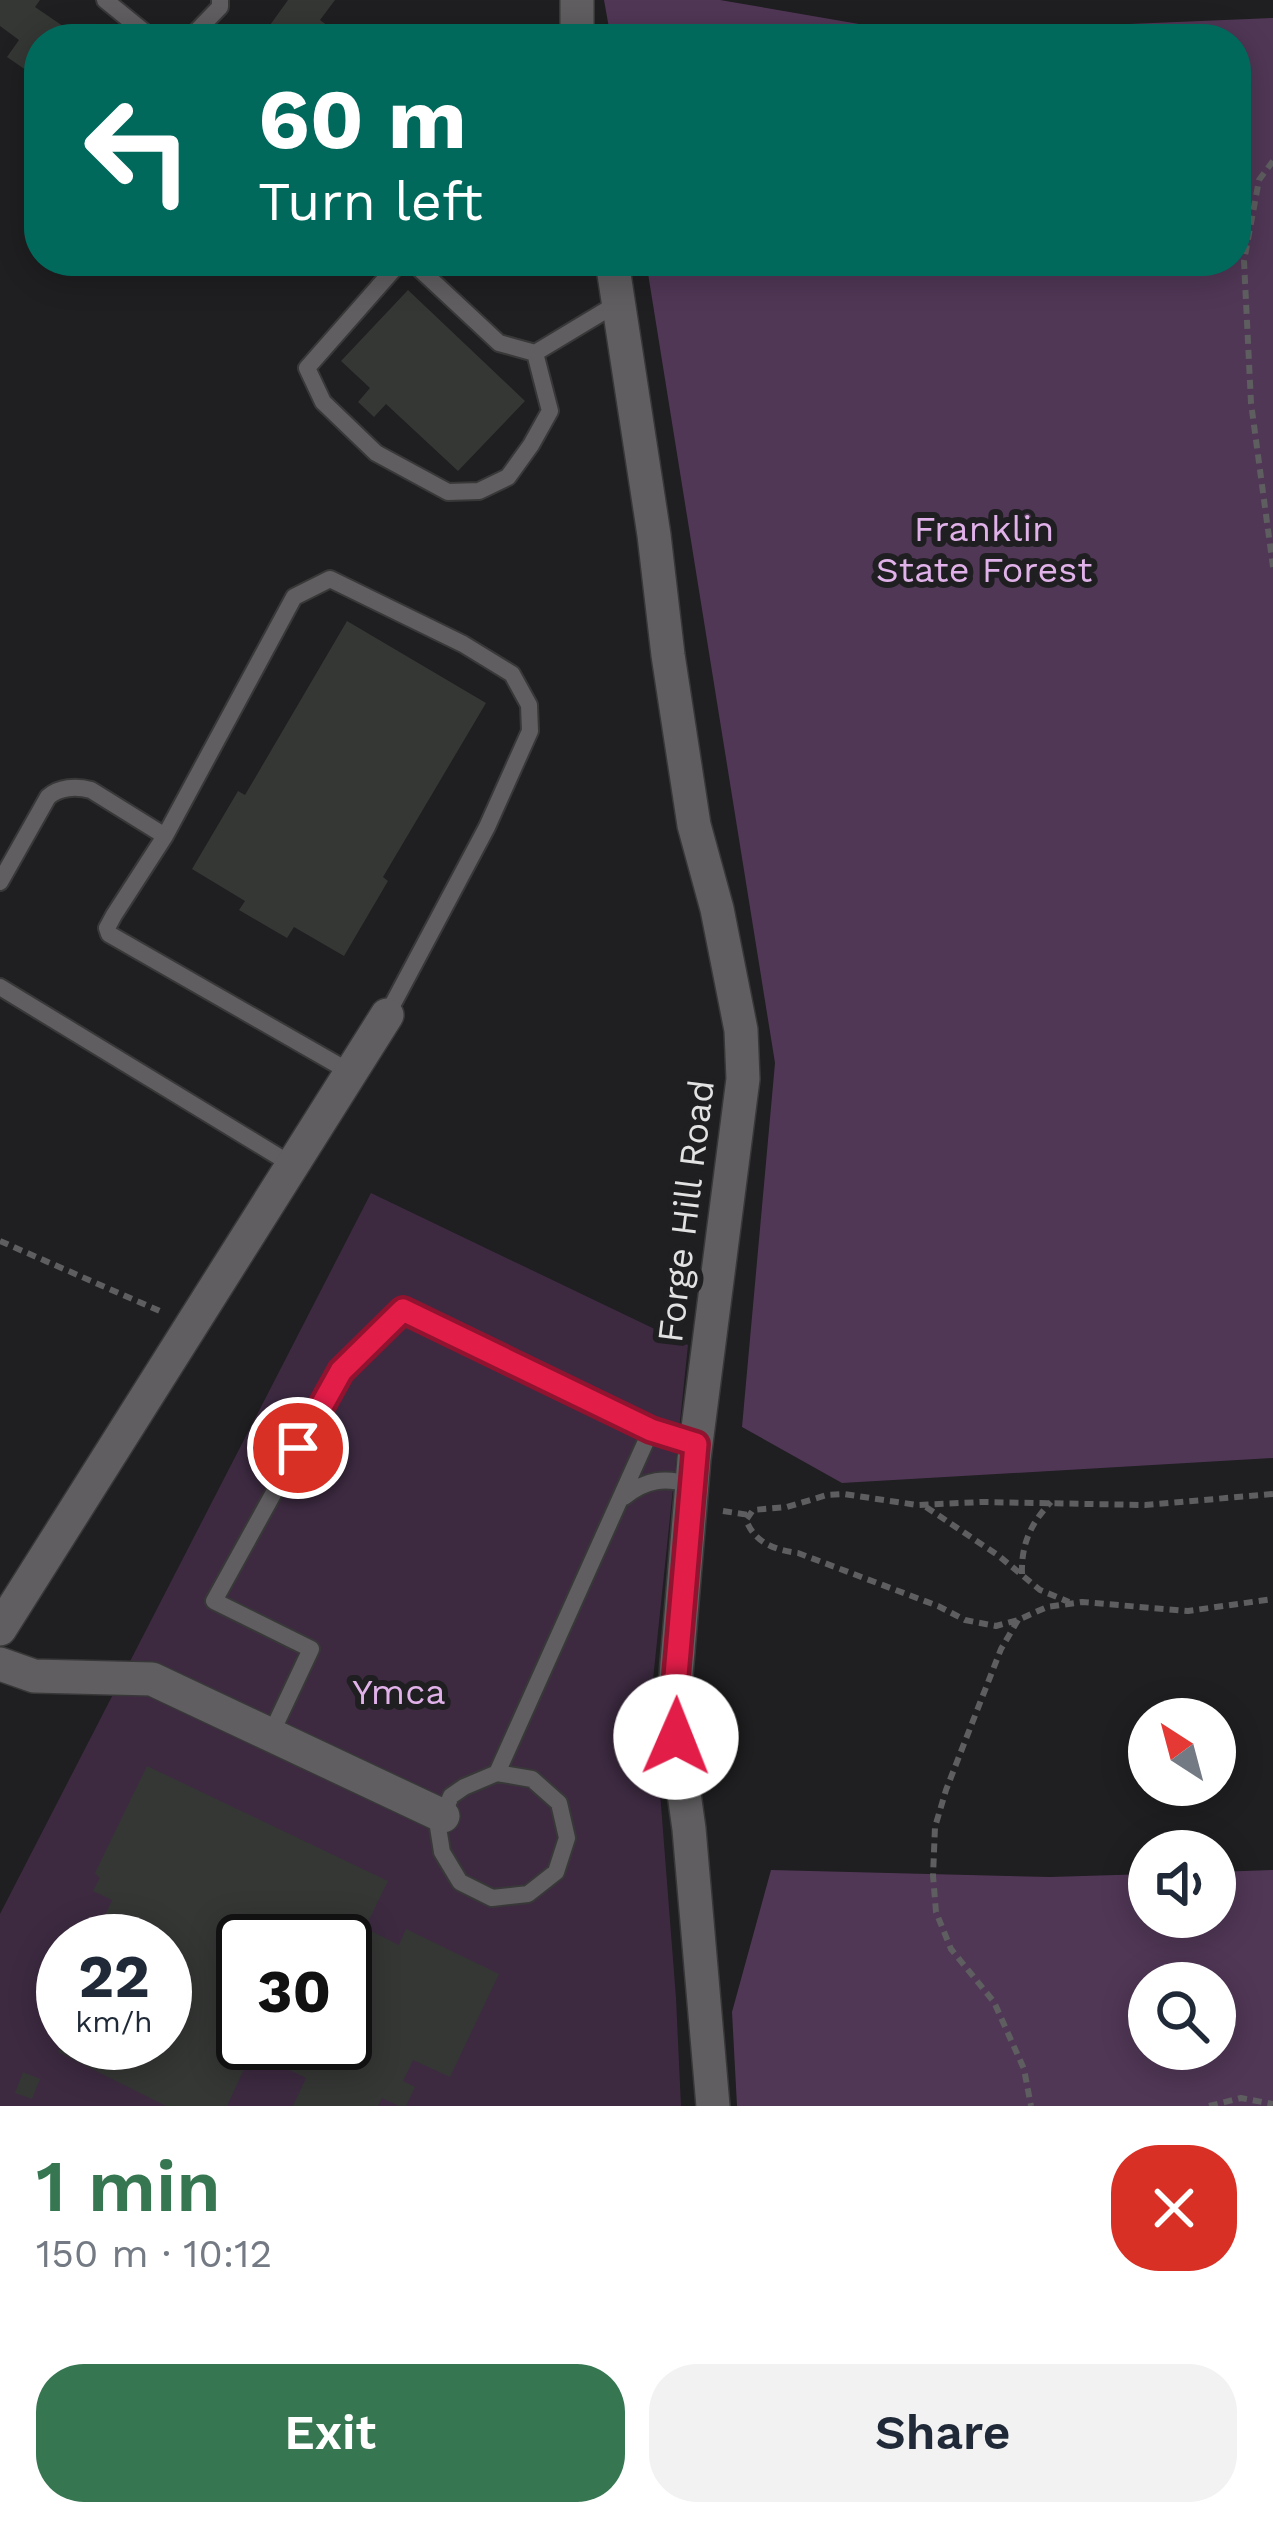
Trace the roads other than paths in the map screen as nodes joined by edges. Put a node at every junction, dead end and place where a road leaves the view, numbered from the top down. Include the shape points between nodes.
1 (105, 0) edge
2 (220, 0) edge
3 (135, 24) edge
4 (204, 24) edge
5 (388, 276) edge
6 (427, 276) edge
7 (614, 276) edge
8 (618, 303) junction
9 (535, 352) junction
10 (165, 836) junction
11 (0, 882) edge
12 (0, 987) edge
13 (388, 1016) joint
14 (350, 1072) junction
15 (294, 1166) junction
16 (651, 1430) junction
17 (696, 1444) junction
18 (692, 1485) junction
19 (619, 1502) junction
20 (0, 1629) edge
21 (0, 1664) edge
22 (269, 1736) junction
23 (497, 1773) junction
24 (443, 1816) junction
25 (713, 2106) edge

1 - 3 lane
2 - 4 lane
5 - 9 lane via 307,368 323,402 376,453 448,492 508,477 531,445 550,411
6 - 9 lane via 499,343
7 - 8 street, Forge Hill Road
8 - 9 lane
8 - 17 street, Forge Hill Road via 694,825 741,1030 743,1079
10 - 11 lane via 91,790 57,790
10 - 13 lane via 294,597 330,579 512,674 529,705 530,731
10 - 14 lane via 110,934
12 - 15 lane
13 - 14 street
14 - 15 street
15 - 20 street
16 - 17 lane
16 - 19 lane
16 - 22 lane via 403,1310 341,1371 214,1601 310,1649
17 - 18 street, Forge Hill Road
18 - 19 lane via 649,1481
18 - 25 street, Forge Hill Road via 674,1699
19 - 23 lane
21 - 22 street via 34,1676 152,1679
22 - 24 street
23 - 24 lane via 464,1786
23 - 24 lane via 532,1779 559,1803 567,1838 556,1872 528,1894 492,1898 460,1882 442,1852

